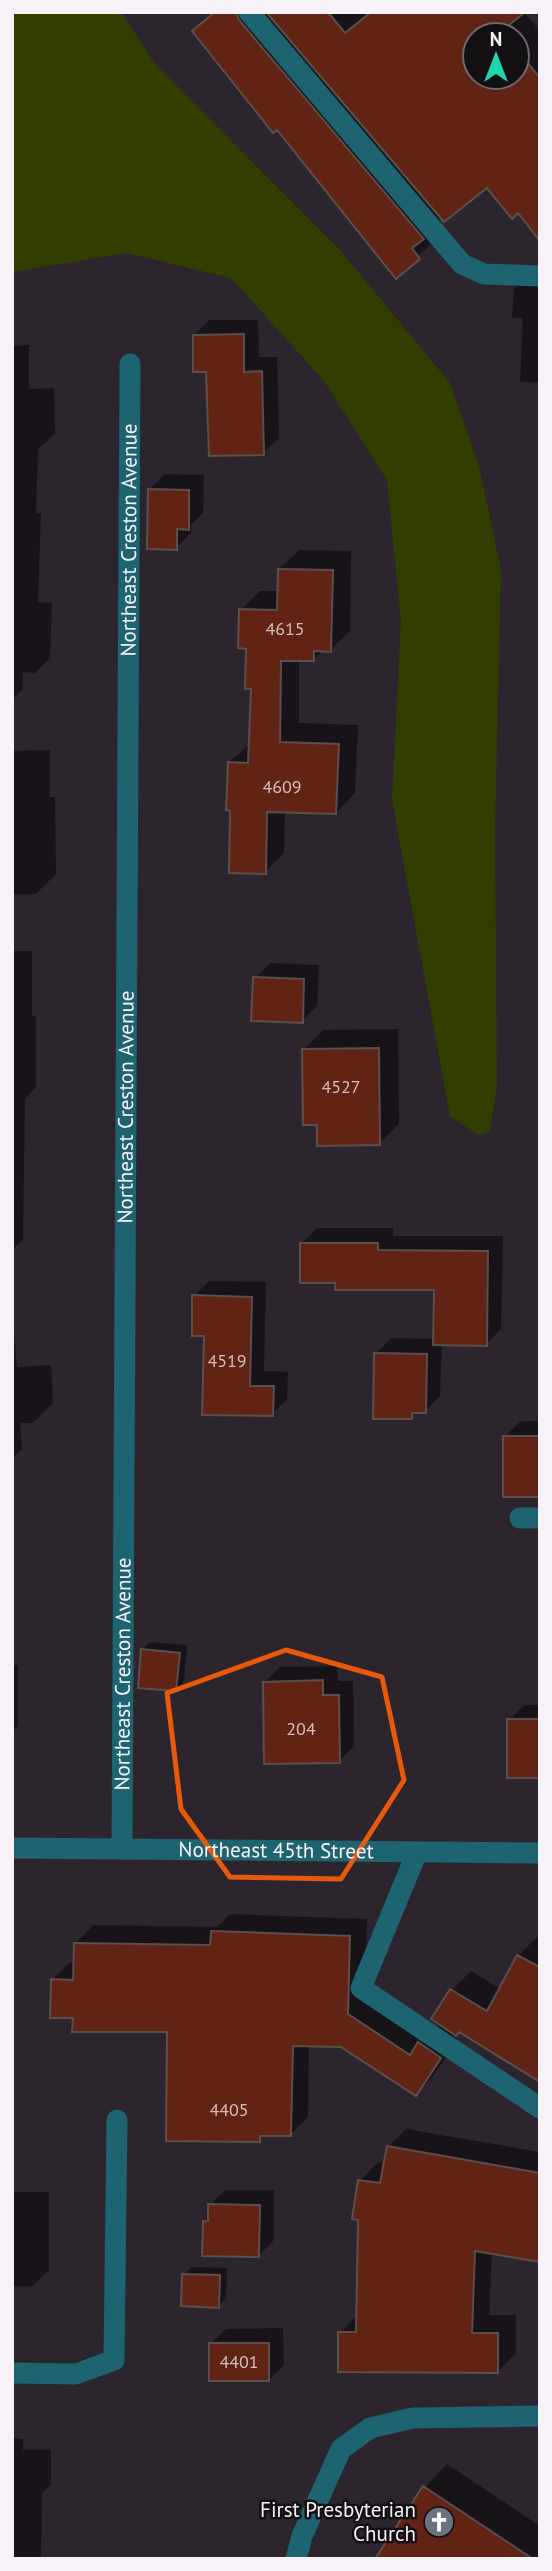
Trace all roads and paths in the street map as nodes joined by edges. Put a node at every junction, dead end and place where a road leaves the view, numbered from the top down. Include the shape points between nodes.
1 (249, 12) edge
2 (540, 276) edge
3 (130, 364) dead end
4 (12, 1848) edge
5 (122, 1849) junction
6 (417, 1852) junction
7 (540, 1853) edge
8 (540, 2108) edge
9 (117, 2120) dead end
10 (12, 2373) edge
11 (540, 2416) edge
12 (296, 2559) edge

1 - 2 street via 462,264 484,274
3 - 5 street, Northeast Creston Avenue
4 - 5 street, Northeast 45th Street
5 - 6 street, Northeast 45th Street
6 - 7 street, Northeast 45th Street
6 - 8 street via 361,1988
9 - 10 street via 114,2360 76,2374
11 - 12 street via 413,2418 370,2428 341,2449

